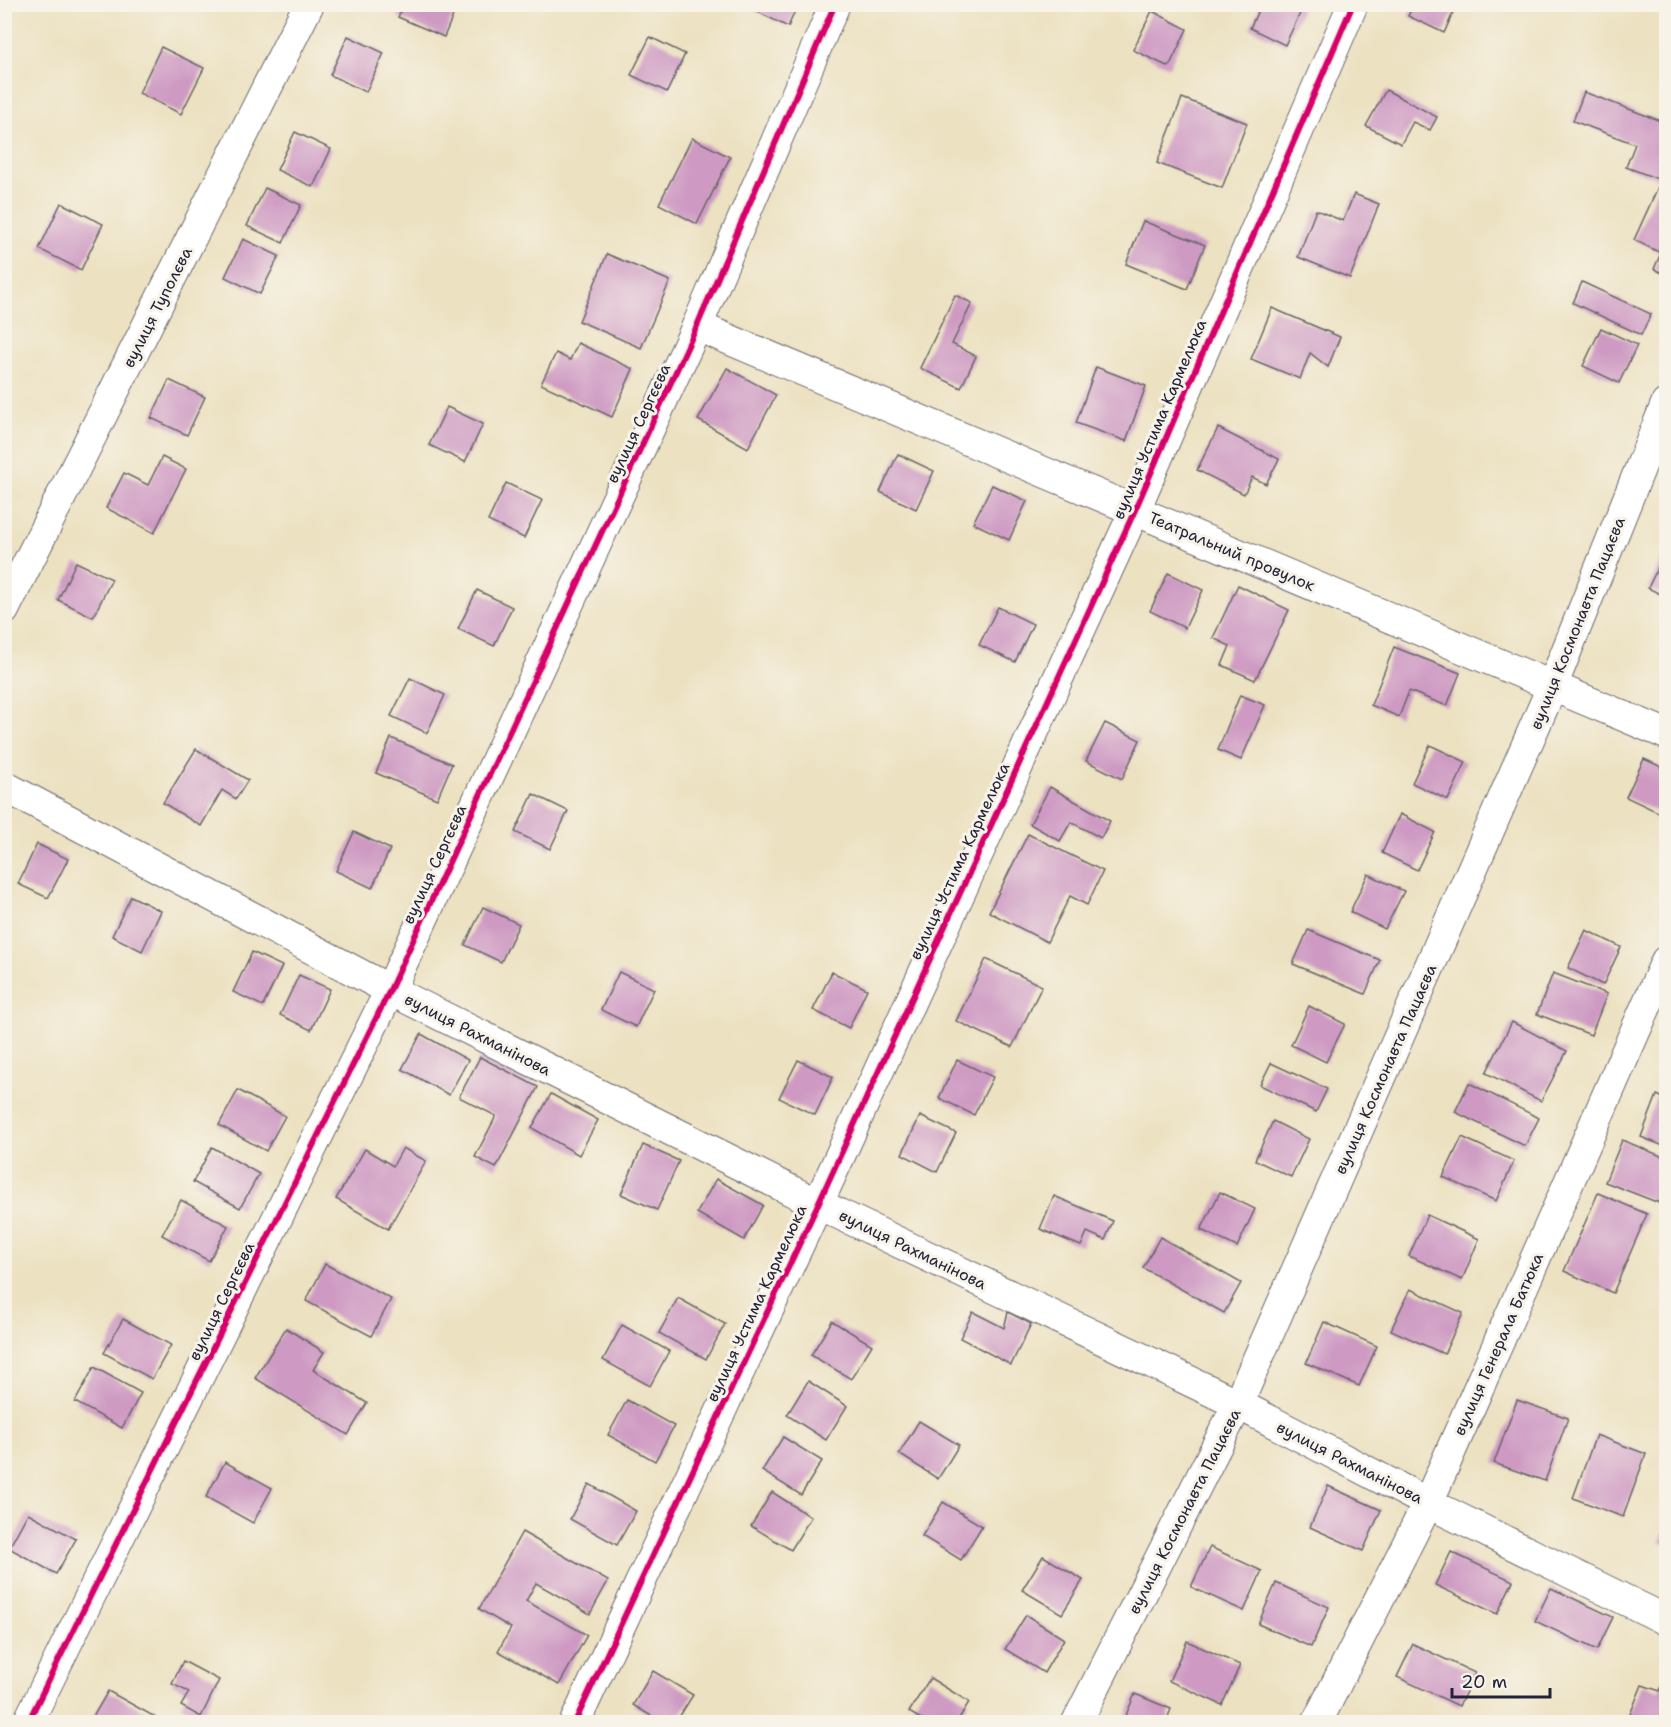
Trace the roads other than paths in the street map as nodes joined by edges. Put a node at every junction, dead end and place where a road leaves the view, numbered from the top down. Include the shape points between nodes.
1 (309, 4) edge
2 (835, 4) edge
3 (1353, 4) edge
4 (698, 326) junction
5 (1666, 404) edge
6 (1135, 510) junction
7 (4, 610) edge
8 (1552, 687) junction
9 (1666, 734) edge
10 (4, 786) edge
11 (1666, 961) edge
12 (390, 990) junction
13 (818, 1204) junction
14 (1238, 1404) junction
15 (1428, 1503) junction
16 (1666, 1620) edge
17 (28, 1722) edge
18 (575, 1722) edge
19 (1077, 1722) edge
20 (1317, 1722) edge

1 - 7 street, вулиця Туполєва
2 - 4 street, вулиця Сергєєва
3 - 6 street, вулиця Устима Кармелюка
4 - 6 street, Театральний провулок
4 - 12 street, вулиця Сергєєва
5 - 8 street, вулиця Космонавта Пацаєва
6 - 8 street, Театральний провулок
6 - 13 street, вулиця Устима Кармелюка
8 - 9 street, Театральний провулок
8 - 14 street, вулиця Космонавта Пацаєва
10 - 12 street, вулиця Рахманінова
11 - 15 street, вулиця Генерала Батюка
12 - 13 street, вулиця Рахманінова
12 - 17 street, вулиця Сергєєва
13 - 14 street, вулиця Рахманінова
13 - 18 street, вулиця Устима Кармелюка
14 - 15 street, вулиця Рахманінова
14 - 19 street, вулиця Космонавта Пацаєва
15 - 16 street, вулиця Рахманінова
15 - 20 street, вулиця Генерала Батюка

